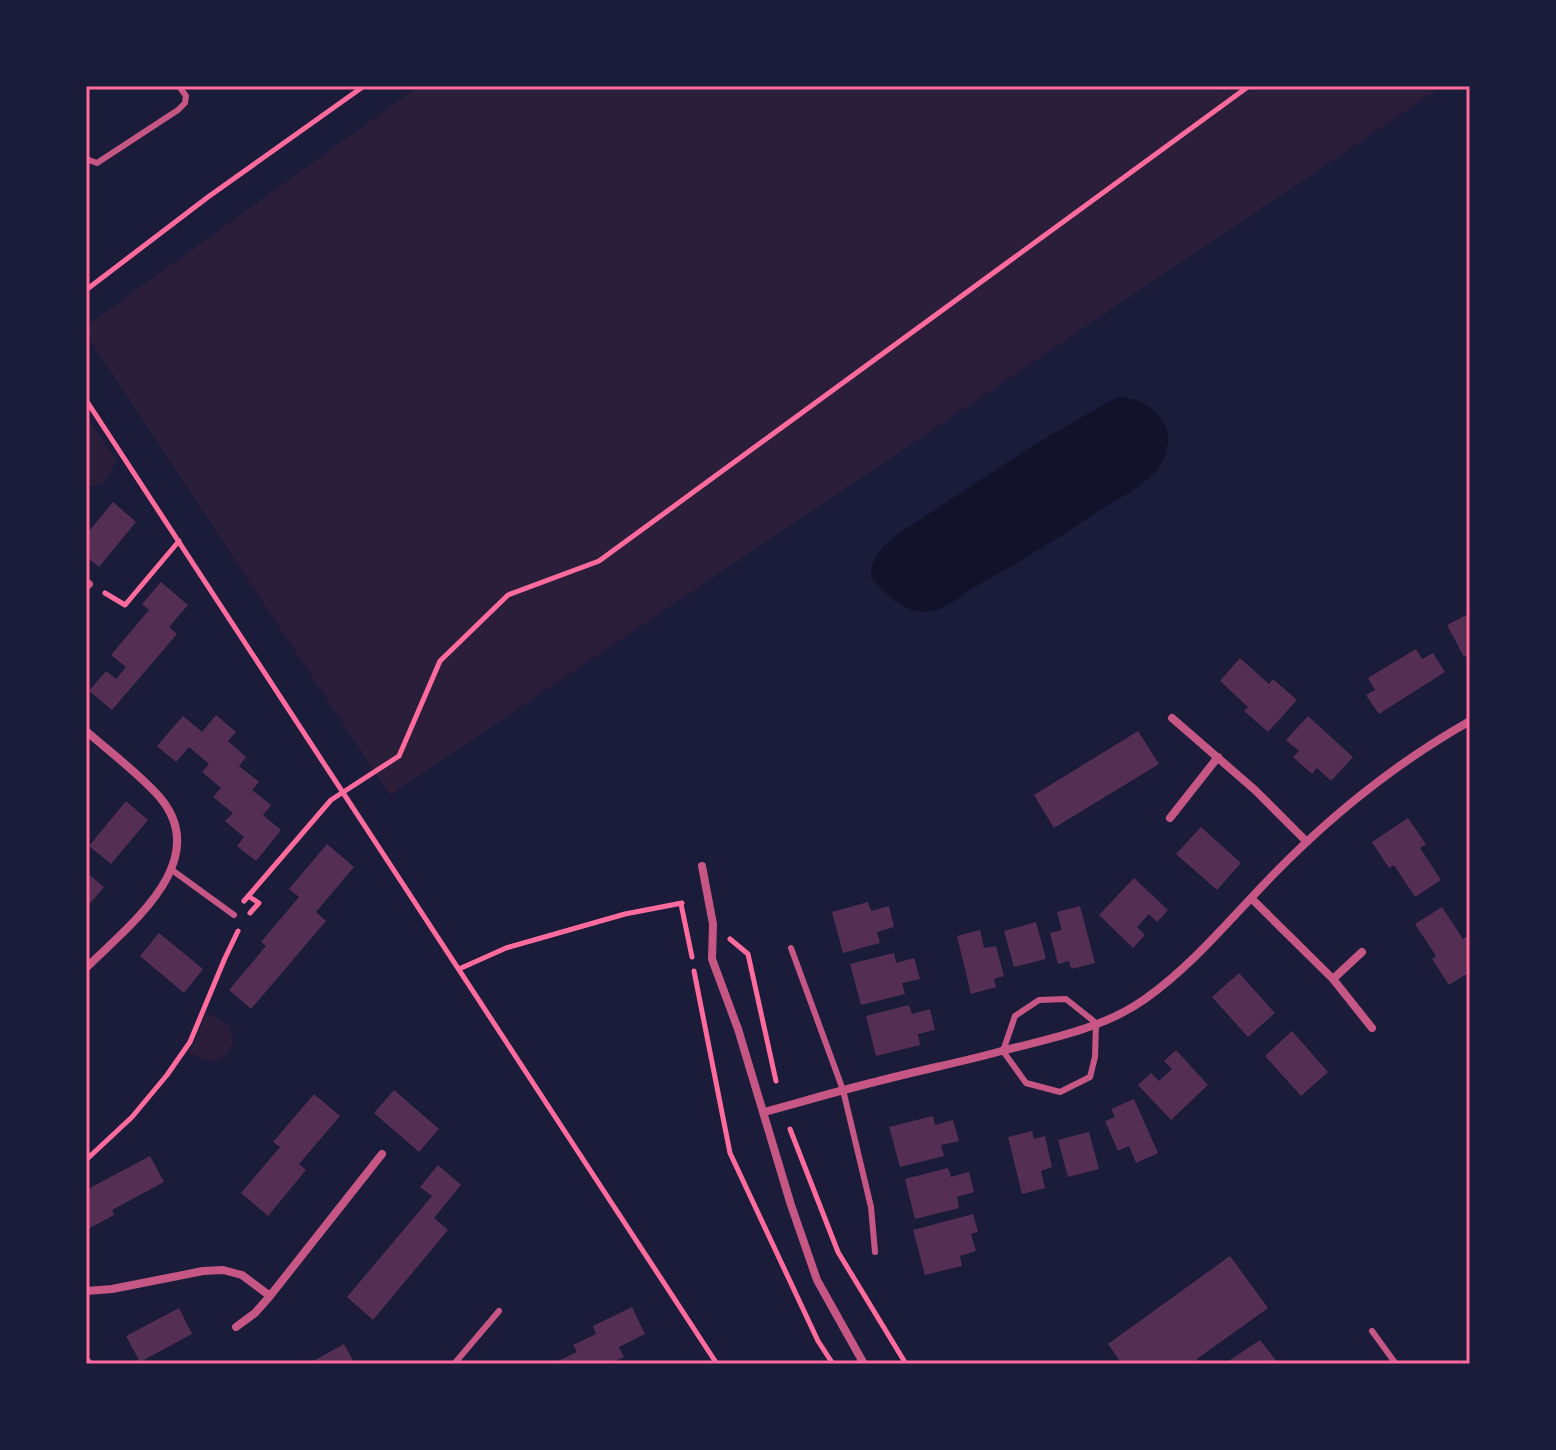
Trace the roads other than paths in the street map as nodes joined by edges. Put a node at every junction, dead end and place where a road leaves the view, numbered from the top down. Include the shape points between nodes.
1 (179, 86) edge
2 (86, 159) edge
3 (1172, 718) dead end
4 (1470, 721) edge
5 (86, 731) edge
6 (1218, 757) junction
7 (1170, 818) dead end
8 (1307, 842) junction
9 (702, 866) dead end
10 (172, 870) junction
11 (1251, 898) junction
12 (234, 915) road end
13 (791, 948) dead end
14 (1362, 952) dead end
15 (86, 968) edge
16 (1333, 979) junction
17 (1096, 1023) junction
18 (1372, 1028) dead end
19 (1003, 1051) junction
20 (843, 1090) junction
21 (764, 1112) junction
22 (382, 1154) dead end
23 (875, 1252) dead end
24 (86, 1291) edge
25 (270, 1296) junction
26 (499, 1311) dead end
27 (236, 1327) dead end
28 (1372, 1331) dead end
29 (454, 1364) edge
30 (864, 1364) edge
31 (1396, 1364) edge

1 - 2 lane via 186,96 178,110 97,163
3 - 6 street
4 - 8 street via 1365,790
5 - 10 street via 157,793 168,809 176,834
6 - 7 street
6 - 8 street
8 - 11 street
9 - 21 street via 713,924 712,959
10 - 12 lane
10 - 15 street via 147,907
11 - 16 street
11 - 17 street via 1146,999
13 - 20 lane
14 - 16 street
16 - 18 street
17 - 19 street
17 - 19 lane via 1066,999 1039,1000 1015,1016
17 - 19 lane via 1090,1077 1060,1092 1026,1083
19 - 20 street
20 - 21 street
20 - 23 lane via 871,1207
21 - 30 street via 817,1280
22 - 25 street
24 - 25 street via 223,1270 242,1275
25 - 27 street
26 - 29 lane
28 - 31 lane

